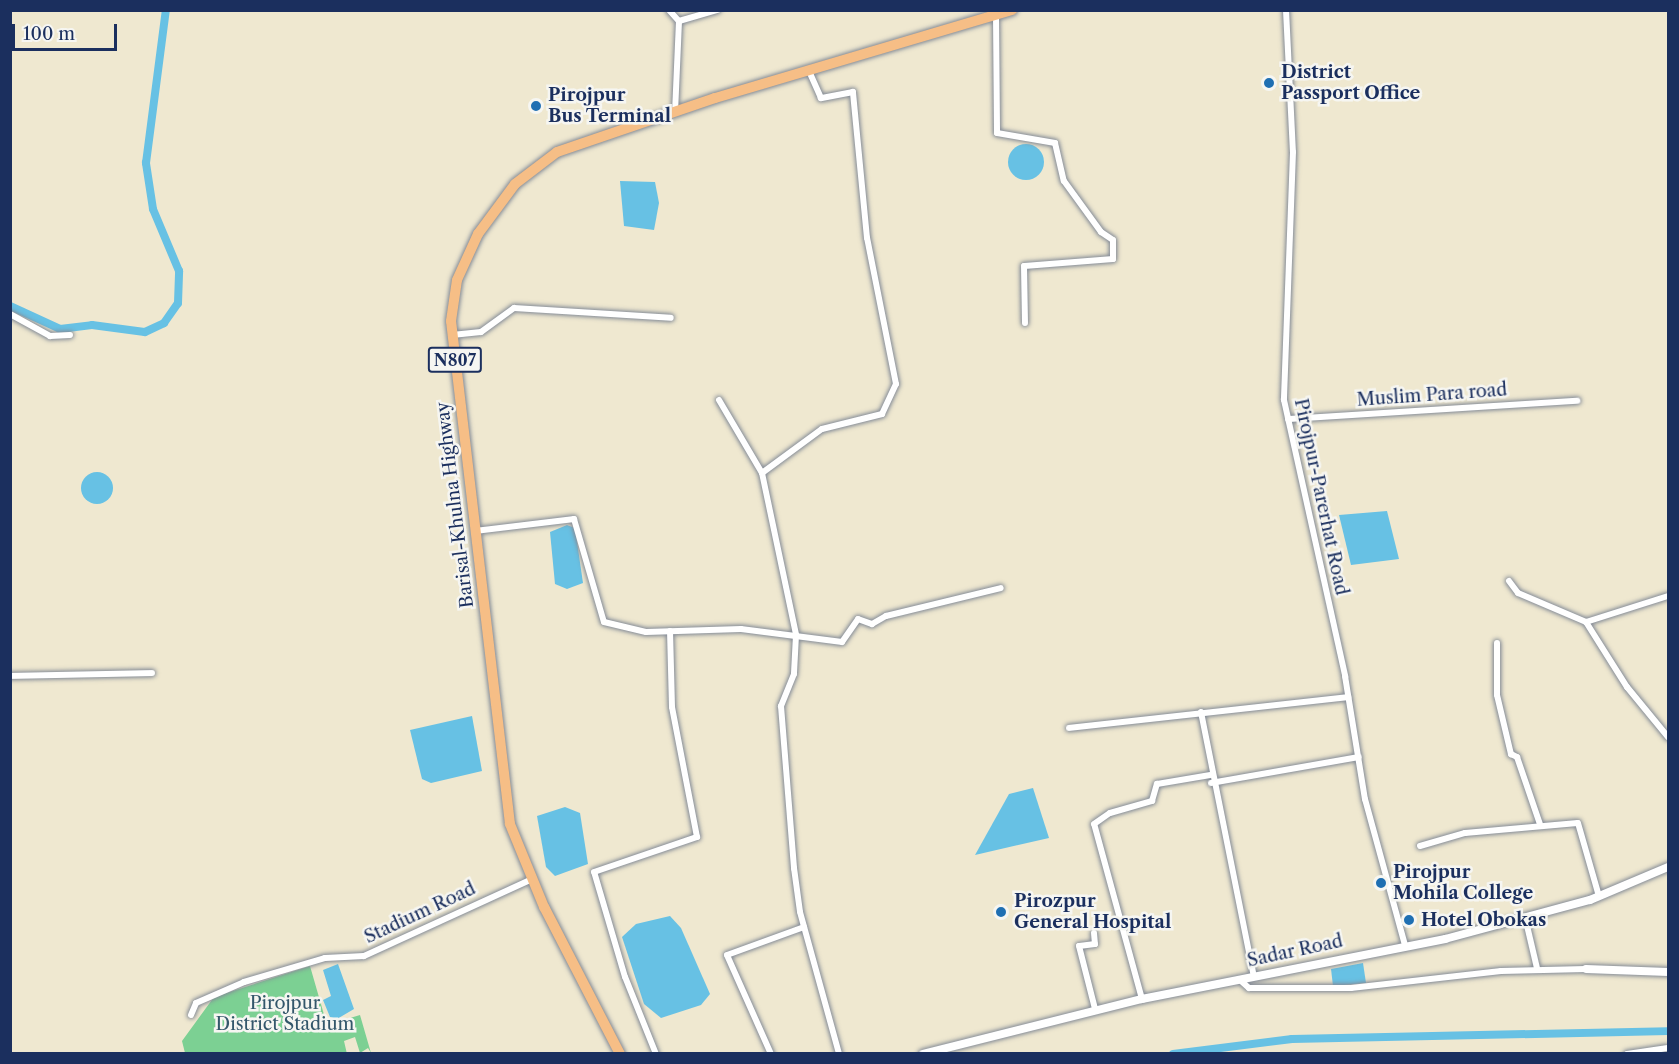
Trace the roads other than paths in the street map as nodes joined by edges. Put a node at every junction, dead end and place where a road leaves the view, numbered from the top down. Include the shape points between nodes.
1 (669, 10) edge
2 (717, 10) edge
3 (1012, 10) edge
4 (1286, 10) edge
5 (996, 15) junction
6 (679, 21) junction
7 (809, 71) junction
8 (675, 112) junction
9 (10, 314) edge
10 (671, 318) dead end
11 (1025, 323) dead end
12 (70, 335) dead end
13 (452, 335) junction
14 (719, 400) dead end
15 (1577, 401) dead end
16 (1288, 419) junction
17 (762, 473) junction
18 (474, 531) junction
19 (1509, 581) dead end
20 (1001, 588) dead end
21 (1668, 596) edge
22 (1586, 622) junction
23 (670, 631) junction
24 (796, 635) junction
25 (1497, 643) dead end
26 (152, 673) dead end
27 (10, 676) edge
28 (1348, 697) junction
29 (1201, 712) junction
30 (1069, 728) dead end
31 (1668, 737) edge
32 (1359, 757) junction
33 (1210, 775) junction
34 (1211, 783) junction
35 (1540, 824) junction
36 (1420, 846) dead end
37 (1668, 867) edge
38 (532, 879) junction
39 (1599, 896) junction
40 (1525, 917) junction
41 (804, 927) junction
42 (1094, 933) dead end
43 (1405, 945) junction
44 (1537, 968) junction
45 (1586, 969) joint
46 (1668, 972) edge
47 (1254, 977) junction
48 (1240, 980) junction
49 (1142, 999) junction
50 (1095, 1009) junction
51 (191, 1015) dead end
52 (1668, 1048) edge
53 (620, 1053) edge
54 (656, 1053) edge
55 (771, 1053) edge
56 (839, 1053) edge
57 (923, 1053) edge
58 (1627, 1053) edge

1 - 6 street
2 - 6 street
3 - 5 highway, Barisal-Khulna Highway / N807
4 - 16 street, Pirojpur-Parerhat Road via 1293,152 1284,400
5 - 7 highway, Barisal-Khulna Highway / N807
5 - 11 street via 997,133 1055,143 1064,181 1101,232 1113,240 1113,260 1024,266
6 - 8 street
7 - 8 highway, Barisal-Khulna Highway / N807
7 - 17 street via 820,98 853,92 867,238 896,384 882,414 822,429
8 - 13 highway, Barisal-Khulna Highway / N807 via 557,152 515,184 478,234 457,280
9 - 12 street via 50,336
10 - 13 street via 514,308 481,332
13 - 18 highway, Barisal-Khulna Highway / N807
14 - 17 street
15 - 16 street, Muslim Para road
16 - 28 street, Pirojpur-Parerhat Road
17 - 24 street
18 - 23 street via 574,519 604,622 625,630
18 - 38 highway, Barisal-Khulna Highway / N807 via 510,824
19 - 22 street via 1518,593
20 - 24 street via 886,616 872,624 858,619 842,642
21 - 22 street
22 - 31 street via 1627,687
23 - 24 street via 713,628
23 - 54 street via 672,708 700,829 697,837 594,872 625,977
24 - 41 street via 794,674 781,706
25 - 35 street via 1497,695 1506,734
26 - 27 street
28 - 29 street
28 - 32 street, Pirojpur-Parerhat Road
29 - 30 street
29 - 33 street
32 - 34 street
32 - 43 street, Pirojpur-Parerhat Road
33 - 34 street
33 - 49 street via 1157,784 1158,796 1142,808 1110,813 1094,824
34 - 47 street
35 - 36 street via 1465,833
35 - 39 street via 1583,826
37 - 39 street, Sadar Road
38 - 51 street, Stadium Road via 364,956 325,958 244,982 195,1003
38 - 53 highway, Barisal-Khulna Highway / N807
39 - 40 street, Sadar Road
40 - 43 street, Sadar Road
40 - 44 street
41 - 55 street via 727,955
41 - 56 street
42 - 50 street via 1095,944 1079,946
43 - 47 street, Sadar Road
44 - 45 street
44 - 48 street via 1351,988 1249,988
45 - 46 street
47 - 48 street, Sadar Road
48 - 49 street, Sadar Road
49 - 50 street, Sadar Road
50 - 57 street, Sadar Road
52 - 58 street

